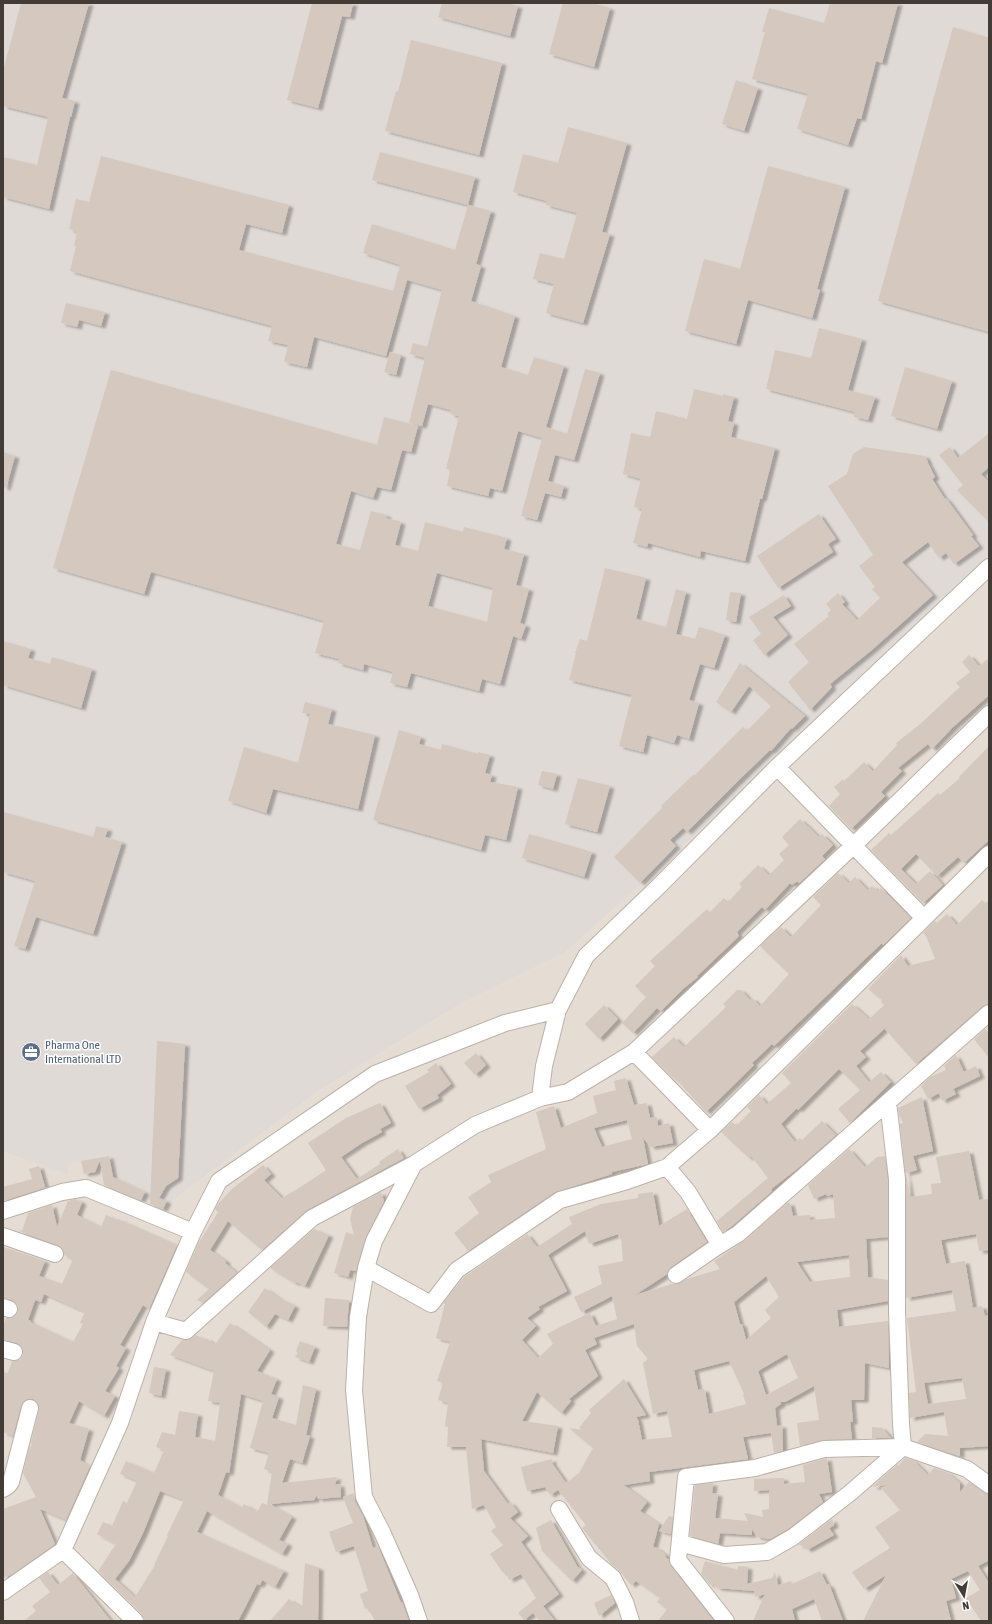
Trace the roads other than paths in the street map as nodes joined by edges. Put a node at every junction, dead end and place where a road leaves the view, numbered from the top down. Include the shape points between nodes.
1 (989, 567) edge
2 (989, 714) edge
3 (777, 767) junction
4 (854, 845) junction
5 (989, 854) edge
6 (924, 918) junction
7 (558, 1010) junction
8 (989, 1013) edge
9 (634, 1052) junction
10 (540, 1098) junction
11 (888, 1102) junction
12 (710, 1130) junction
13 (414, 1164) junction
14 (667, 1167) junction
15 (3, 1211) edge
16 (193, 1232) junction
17 (3, 1236) edge
18 (720, 1244) junction
19 (55, 1254) dead end
20 (366, 1268) junction
21 (676, 1274) dead end
22 (154, 1322) junction
23 (30, 1408) dead end
24 (903, 1447) junction
25 (989, 1485) edge
26 (3, 1489) edge
27 (559, 1509) dead end
28 (680, 1543) junction
29 (63, 1550) junction
30 (3, 1592) edge
31 (135, 1621) edge
32 (419, 1621) edge
33 (631, 1621) edge
34 (726, 1621) edge

1 - 3 street
2 - 4 street
3 - 4 street
3 - 7 street via 586,956
4 - 6 street
4 - 9 street
5 - 6 street
6 - 12 street
7 - 10 street via 544,1066
7 - 16 street via 505,1023 375,1074 219,1181
8 - 11 street
9 - 10 street via 568,1092
9 - 12 street
10 - 13 street via 475,1125
11 - 18 street via 738,1234
11 - 24 street via 897,1179 897,1312
12 - 14 street
13 - 20 street via 374,1241
13 - 22 street via 312,1218 186,1331
14 - 18 street via 688,1192
14 - 20 street via 560,1200 457,1270 430,1304
15 - 16 street via 62,1192 86,1188
16 - 22 street
17 - 19 street
18 - 21 street
20 - 32 street via 358,1317 354,1390 364,1497 410,1595
22 - 29 street via 120,1424
23 - 26 street via 11,1482
24 - 25 street via 967,1469
24 - 28 street via 850,1494 793,1537 767,1552 724,1555
24 - 28 street via 824,1449 755,1468 686,1477
27 - 33 street via 589,1558 613,1578 626,1602
28 - 34 street via 678,1560
29 - 30 street
29 - 31 street

